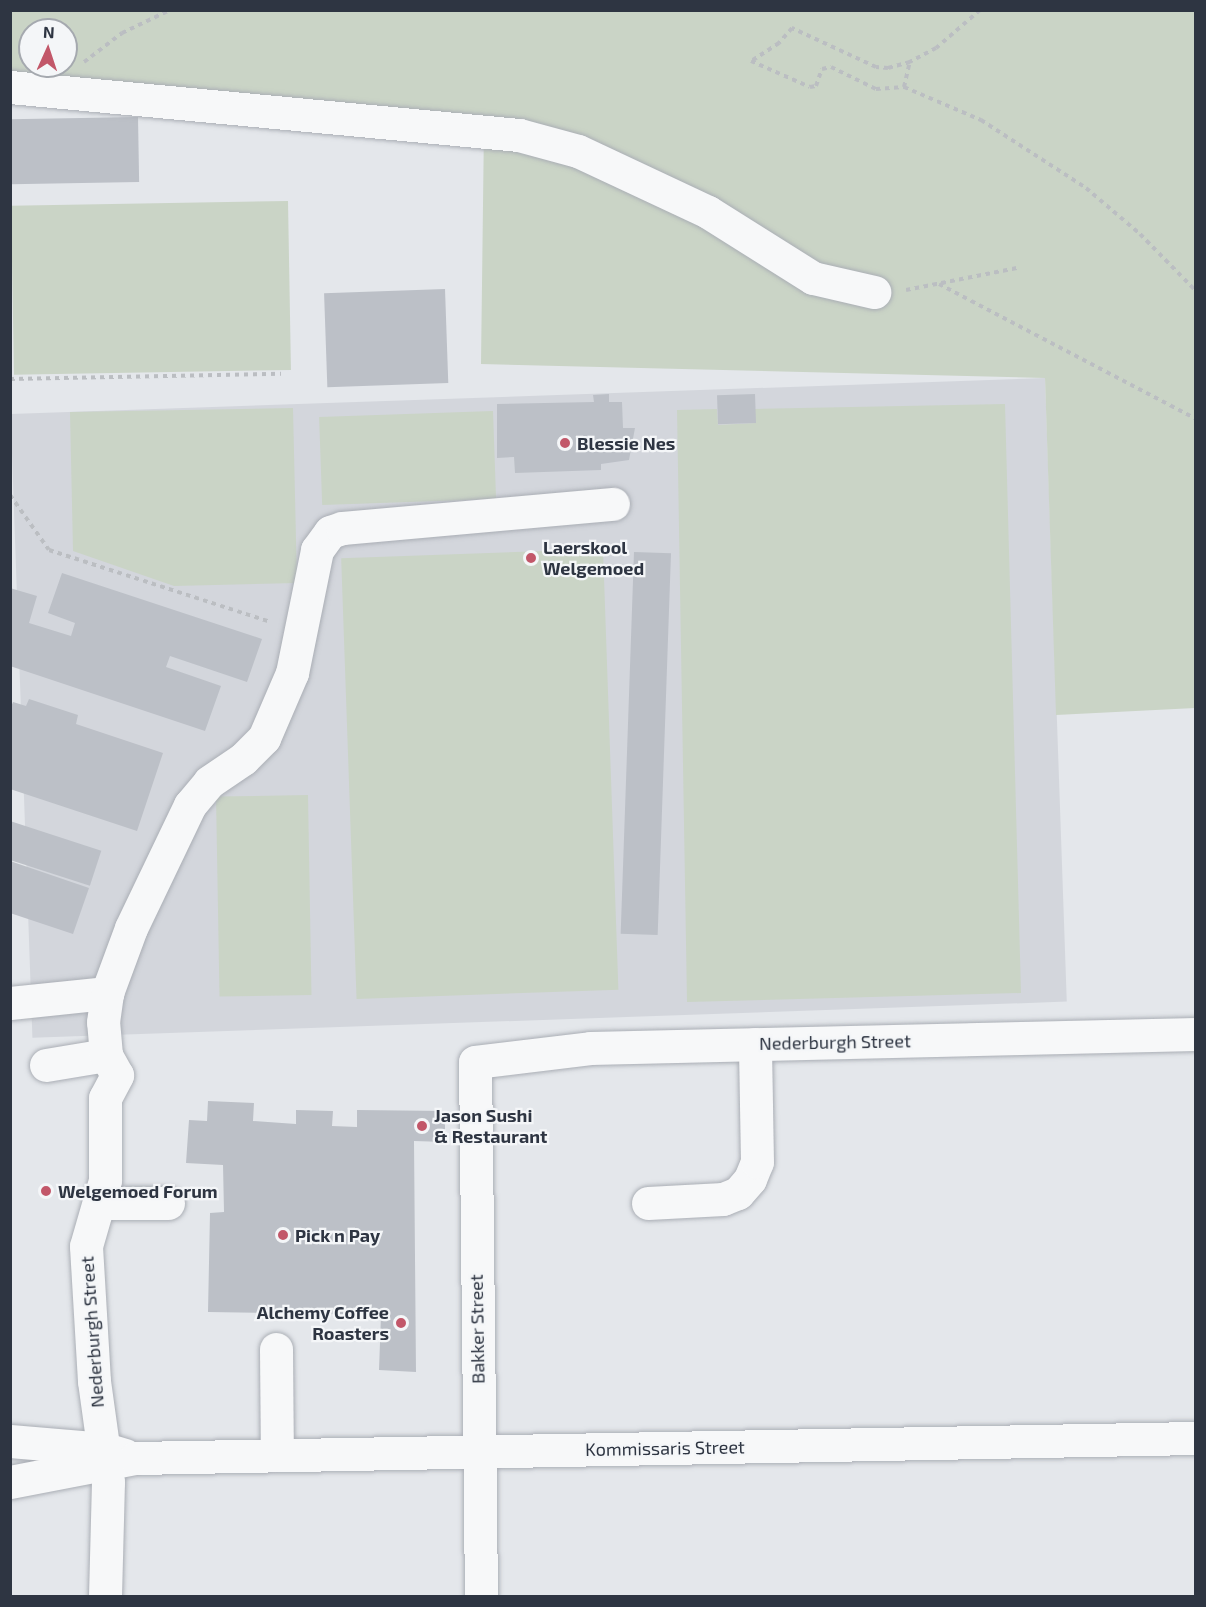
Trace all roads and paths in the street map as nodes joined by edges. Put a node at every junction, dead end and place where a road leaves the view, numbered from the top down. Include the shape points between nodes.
1 (170, 10) edge
2 (980, 10) edge
3 (910, 62) junction
4 (78, 67) edge
5 (10, 87) edge
6 (904, 87) junction
7 (1017, 268) dead end
8 (939, 284) junction
9 (920, 289) dead end
10 (1196, 291) edge
11 (874, 292) dead end
12 (281, 375) dead end
13 (10, 379) edge
14 (1196, 419) edge
15 (10, 495) edge
16 (613, 504) dead end
17 (302, 633) junction
18 (107, 993) junction
19 (10, 1003) edge
20 (1196, 1034) edge
21 (755, 1044) junction
22 (475, 1062) joint
23 (46, 1065) dead end
24 (111, 1065) junction
25 (99, 1203) junction
26 (168, 1203) dead end
27 (648, 1203) dead end
28 (276, 1349) dead end
29 (1196, 1438) edge
30 (10, 1441) edge
31 (479, 1450) junction
32 (277, 1455) junction
33 (116, 1458) junction
34 (10, 1482) edge
35 (105, 1596) edge
36 (481, 1596) edge

1 - 4 path via 122,33
2 - 3 path via 936,48
3 - 6 path
3 - 6 path via 876,68 792,28 779,44 751,61 810,87 816,86 822,69 831,67 876,89
5 - 11 street via 519,135 578,151 708,212 813,278
6 - 10 path via 981,120 1086,188 1140,234
7 - 8 path
8 - 9 path
8 - 14 path
12 - 13 path
15 - 17 path via 49,550
16 - 17 street via 330,532 317,550
17 - 18 street via 292,673 264,738 243,759 209,782 190,805 132,928
18 - 19 street
18 - 24 street via 103,1022
20 - 21 street, Nederburgh Street
21 - 22 street, Nederburgh Street via 590,1048
21 - 27 street via 758,1162 750,1179 738,1193 723,1199
22 - 31 street, Bakker Street
23 - 24 street
24 - 25 street, Nederburgh Street via 105,1098 107,1160
25 - 26 street
25 - 33 street, Nederburgh Street via 86,1246 94,1381
28 - 32 street
29 - 31 street, Kommissaris Street
30 - 33 street, Kommissaris Street
31 - 32 street, Kommissaris Street
31 - 36 street, Bakker Street
32 - 33 street, Kommissaris Street
33 - 34 street, Kommissaris Street
33 - 35 street, Nederburgh Street

